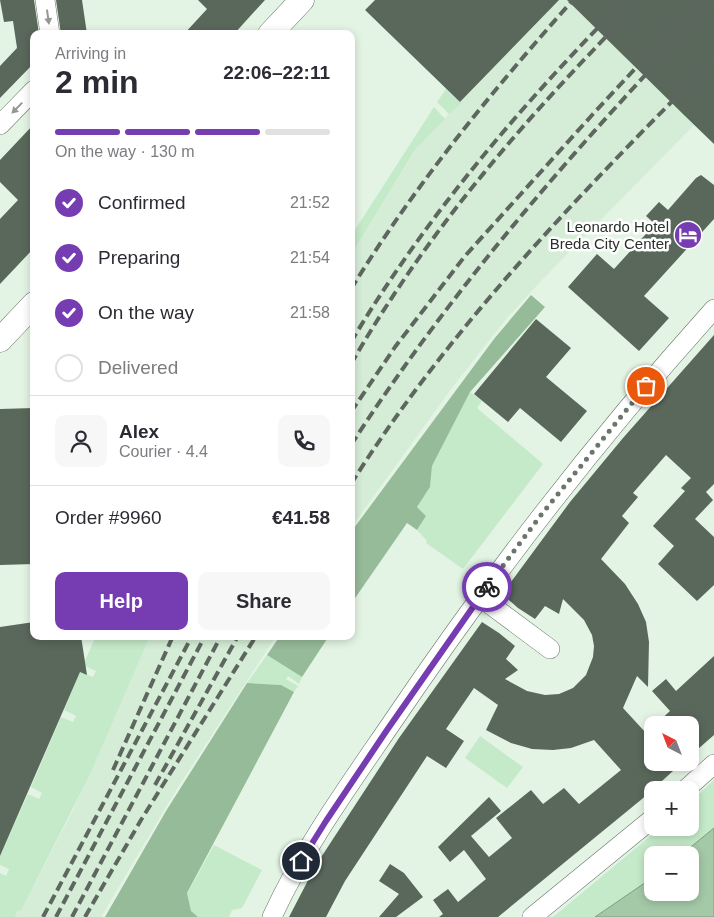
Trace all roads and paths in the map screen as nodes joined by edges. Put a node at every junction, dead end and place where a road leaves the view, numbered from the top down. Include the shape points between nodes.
1 (45, 0) edge
2 (302, 0) edge
3 (319, 0) edge
4 (49, 30) edge
5 (274, 30) edge
6 (291, 30) edge
7 (30, 94) edge
8 (0, 125) edge
9 (30, 288) edge
10 (30, 308) edge
11 (714, 309) edge
12 (0, 320) edge
13 (0, 340) edge
14 (480, 597) junction
15 (550, 649) dead end
16 (714, 764) edge
17 (695, 781) edge
18 (644, 826) edge
19 (272, 917) edge
20 (532, 917) edge

1 -> 4 street
2 - 5 main road
3 - 6 main road
7 -> 8 street
9 - 12 main road
10 - 13 main road
11 - 14 street via 605,435
14 - 15 street
14 - 19 street via 326,821
16 - 17 street
18 - 20 street

